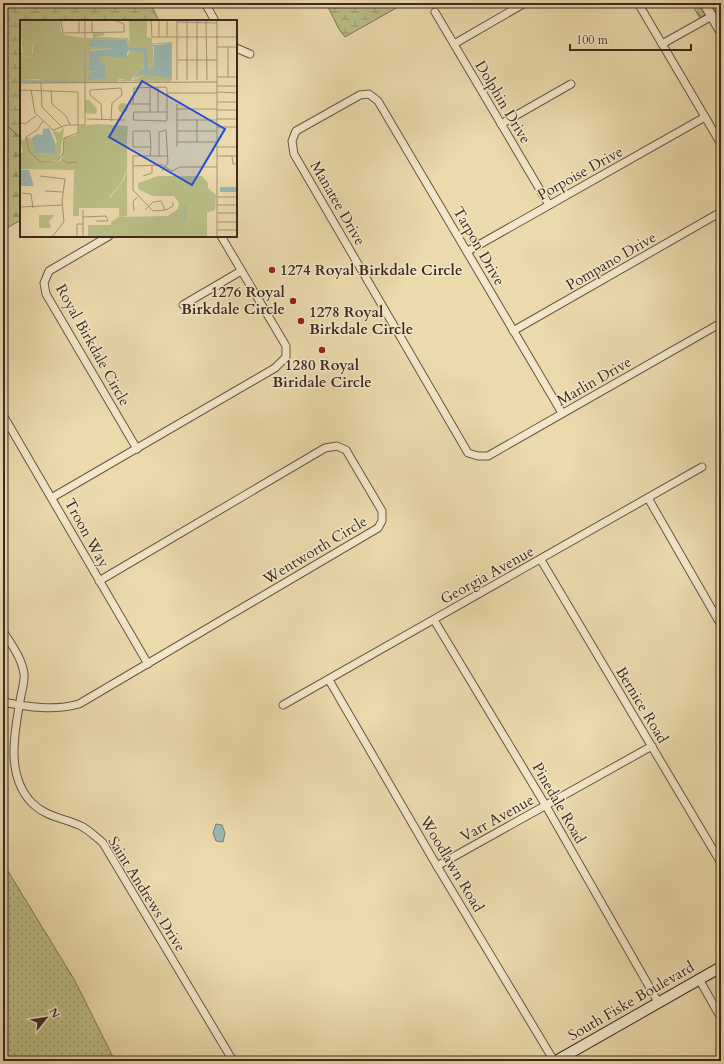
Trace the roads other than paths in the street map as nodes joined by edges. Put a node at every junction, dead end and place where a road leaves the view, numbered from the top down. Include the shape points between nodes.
1 (205, 3) edge
2 (525, 3) edge
3 (638, 3) edge
4 (704, 3) edge
5 (435, 12) dead end
6 (712, 16) junction
7 (214, 20) edge
8 (721, 32) edge
9 (454, 44) junction
10 (662, 44) junction
11 (237, 48) edge
12 (250, 54) dead end
13 (571, 84) dead end
14 (370, 94) joint
15 (705, 117) junction
16 (501, 124) junction
17 (721, 144) edge
18 (549, 205) junction
19 (721, 212) edge
20 (107, 237) edge
21 (222, 237) edge
22 (468, 251) junction
23 (241, 271) junction
24 (183, 304) dead end
25 (721, 323) edge
26 (513, 331) junction
27 (562, 413) junction
28 (3, 415) edge
29 (137, 449) junction
30 (478, 456) joint
31 (702, 467) dead end
32 (53, 497) junction
33 (648, 498) junction
34 (541, 560) junction
35 (99, 581) junction
36 (434, 620) junction
37 (721, 625) edge
38 (3, 631) edge
39 (148, 664) junction
40 (329, 680) junction
41 (3, 702) edge
42 (19, 705) junction
43 (283, 705) dead end
44 (652, 746) junction
45 (546, 806) junction
46 (721, 863) edge
47 (437, 866) junction
48 (721, 967) edge
49 (699, 979) junction
50 (658, 1002) junction
51 (721, 1018) edge
52 (233, 1061) edge
53 (555, 1061) edge

1 - 7 street
2 - 9 street
3 - 10 street
4 - 6 street
5 - 9 street, Dolphin Drive
6 - 8 street
6 - 10 street
9 - 16 street, Dolphin Drive
10 - 15 street
11 - 12 street
13 - 16 street
14 - 22 street, Tarpon Drive via 378,101
14 - 30 street, Manatee Drive via 360,95 296,131 292,141 294,154 468,453
15 - 17 street
15 - 18 street, Porpoise Drive
16 - 18 street, Dolphin Drive
18 - 22 street, Porpoise Drive
19 - 26 street, Pompano Drive
20 - 29 street, Royal Birkdale Circle via 49,271 44,282 46,294
21 - 23 street
22 - 26 street, Tarpon Drive
23 - 24 street
23 - 29 street via 286,346 286,357 275,368
25 - 27 street, Marlin Drive
26 - 27 street, Tarpon Drive
27 - 30 street, Marlin Drive via 488,456
28 - 32 street, Troon Way
29 - 32 street
31 - 33 street, Georgia Avenue
32 - 35 street, Troon Way
33 - 34 street, Georgia Avenue
33 - 37 street
34 - 36 street, Georgia Avenue
34 - 44 street, Bernice Road
35 - 39 street, Troon Way
35 - 39 street, Wentworth Circle via 325,448 337,446 346,450 350,456 382,511 382,520 378,528
36 - 40 street, Georgia Avenue
36 - 45 street, Pinedale Road
38 - 42 street, Saint Andrews Drive via 20,659 24,675
39 - 42 street, Wentworth Circle via 79,704 63,709
40 - 43 street, Georgia Avenue
40 - 47 street, Woodlawn Road
41 - 42 street, Wentworth Circle
42 - 52 street, Saint Andrews Drive via 14,759 16,775 26,796 40,810 81,826 103,843
44 - 45 street, Varr Avenue
44 - 46 street, Bernice Road
45 - 47 street, Varr Avenue
45 - 50 street, Pinedale Road
47 - 53 street, Woodlawn Road
48 - 49 main road, South Fiske Boulevard
49 - 50 main road, South Fiske Boulevard
49 - 51 street
50 - 53 main road, South Fiske Boulevard

